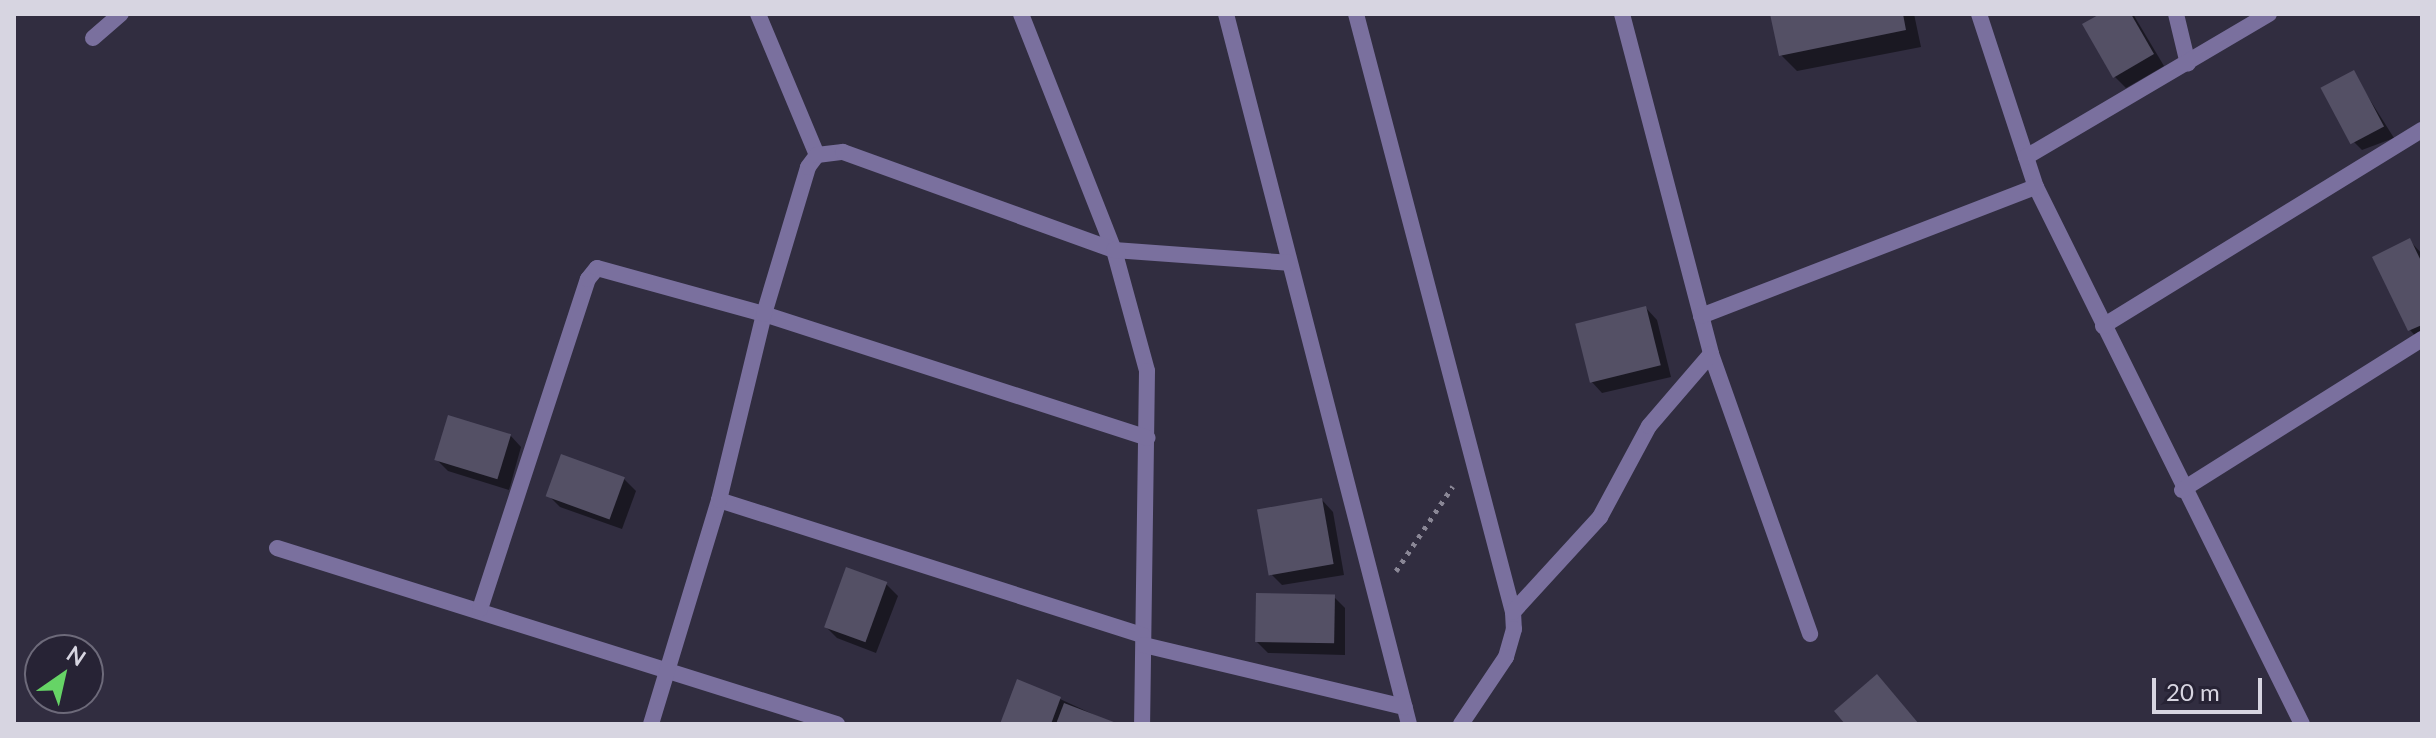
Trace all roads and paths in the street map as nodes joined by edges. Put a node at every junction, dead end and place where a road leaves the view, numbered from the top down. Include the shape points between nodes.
1 (121, 14) edge
2 (758, 14) edge
3 (1021, 14) edge
4 (1226, 14) edge
5 (1356, 14) edge
6 (1622, 14) edge
7 (1979, 14) edge
8 (2176, 14) edge
9 (2269, 14) edge
10 (93, 38) dead end
11 (2188, 64) junction
12 (2422, 130) edge
13 (817, 155) junction
14 (2026, 157) junction
15 (2036, 187) junction
16 (1114, 250) junction
17 (1289, 263) junction
18 (764, 314) junction
19 (1701, 316) junction
20 (2103, 326) junction
21 (2419, 347) edge
22 (1711, 354) junction
23 (1147, 438) junction
24 (1472, 457) junction
25 (2182, 490) junction
26 (719, 500) junction
27 (277, 548) dead end
28 (1376, 602) junction
29 (480, 609) junction
30 (1513, 612) junction
31 (1810, 634) dead end
32 (1144, 640) junction
33 (668, 670) junction
34 (1405, 707) junction
35 (815, 721) edge
36 (651, 724) edge
37 (837, 724) edge
38 (1142, 724) edge
39 (1409, 724) edge
40 (1461, 724) edge
41 (2302, 724) edge

1 - 10 street
2 - 13 street
3 - 16 street
4 - 17 street
5 - 24 street
6 - 19 street
7 - 14 street
8 - 11 street
9 - 11 street
11 - 14 street
12 - 20 street
13 - 16 street via 843,152
13 - 18 street via 808,167
14 - 15 street
15 - 19 street
15 - 20 street
16 - 17 street
16 - 23 street via 1147,371
17 - 28 street
18 - 23 street
18 - 26 street
18 - 29 street via 597,268 588,279
19 - 22 street
20 - 25 street
21 - 25 street
22 - 30 street via 1649,426 1600,517
22 - 31 street
23 - 32 street
24 - 28 path
24 - 30 street
25 - 41 street
26 - 32 street
26 - 33 street
27 - 29 street
28 - 34 street
29 - 33 street
30 - 40 street via 1506,657
32 - 34 street
32 - 38 street
33 - 35 street
33 - 36 street
34 - 39 street
35 - 37 street

